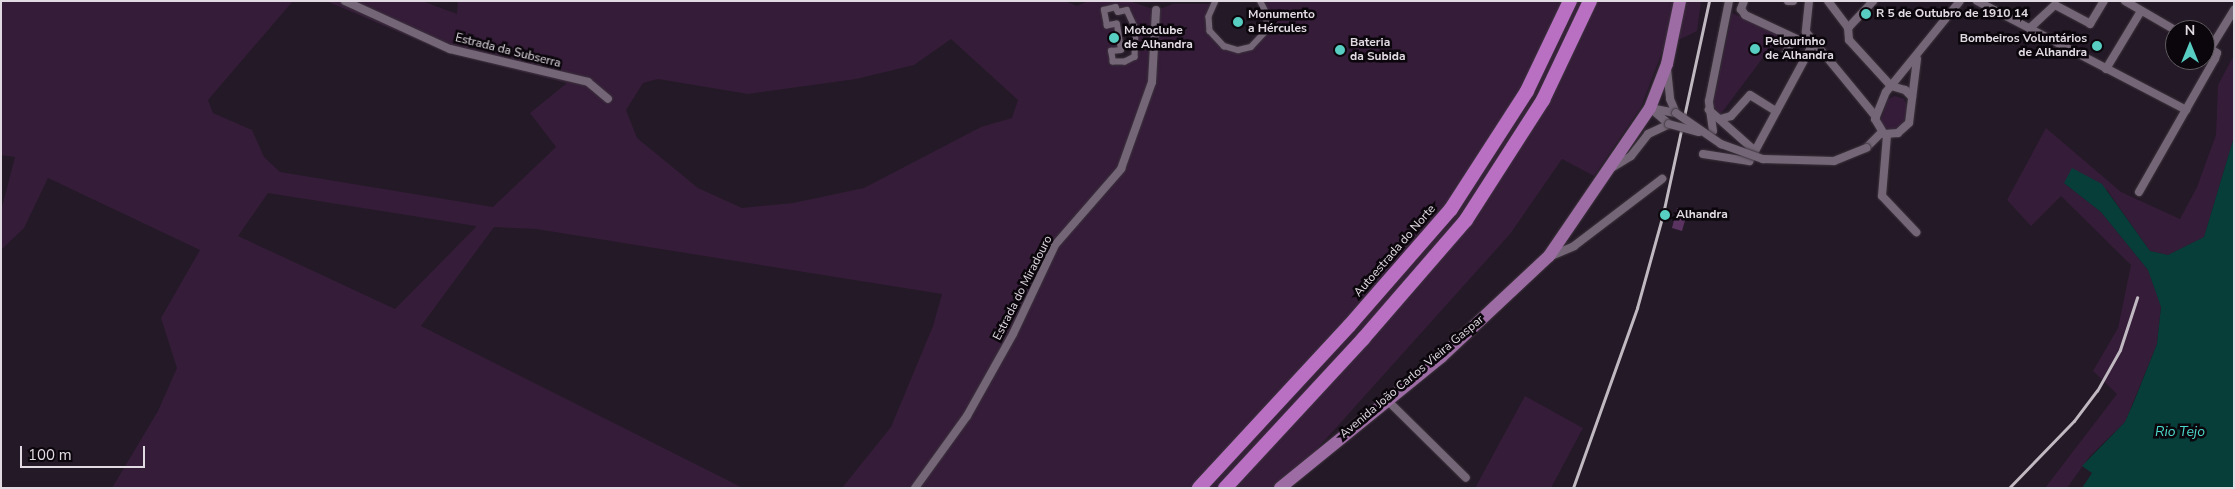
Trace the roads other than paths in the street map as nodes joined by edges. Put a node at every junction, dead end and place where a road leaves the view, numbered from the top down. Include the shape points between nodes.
1 (345, 1) edge
2 (1216, 1) edge
3 (1260, 1) edge
4 (1570, 1) edge
5 (1590, 1) edge
6 (1680, 1) edge
7 (1729, 1) edge
8 (1744, 1) edge
9 (1788, 1) edge
10 (1793, 1) edge
11 (1809, 1) edge
12 (1828, 1) edge
13 (1873, 1) edge
14 (1960, 1) edge
15 (1978, 1) edge
16 (2104, 1) edge
17 (2125, 1) edge
18 (1156, 10) dead end
19 (2234, 10) edge
20 (2141, 11) junction
21 (2165, 24) edge
22 (1848, 28) junction
23 (2030, 28) junction
24 (2215, 37) edge
25 (1794, 38) junction
26 (1813, 44) junction
27 (1111, 51) joint
28 (1784, 55) dead end
29 (1917, 59) junction
30 (1667, 64) junction
31 (2106, 69) junction
32 (2209, 70) edge
33 (1891, 86) junction
34 (1912, 98) junction
35 (608, 99) dead end
36 (1650, 108) junction
37 (1709, 110) junction
38 (2186, 110) junction
39 (1776, 111) junction
40 (1676, 113) junction
41 (1876, 117) junction
42 (1720, 119) junction
43 (1669, 124) junction
44 (1713, 131) dead end
45 (1701, 133) junction
46 (1884, 134) junction
47 (1755, 151) junction
48 (1702, 154) dead end
49 (1613, 167) junction
50 (1662, 179) dead end
51 (2139, 192) dead end
52 (1916, 232) dead end
53 (1549, 256) junction
54 (1386, 398) junction
55 (1466, 478) dead end
56 (915, 488) edge
57 (1199, 488) edge
58 (1225, 488) edge
59 (1280, 488) edge

1 - 35 street, Estrada da Subserra via 450,49 588,82
2 - 3 street via 1209,17 1210,31 1224,46 1238,50 1252,47 1265,32 1267,15
4 - 57 highway, Autoestrada do Norte via 1527,91 1451,209 1349,326
5 - 58 highway via 1543,100 1466,220
6 - 30 main road, Avenida João Carlos Vieira Gaspar
7 - 37 street
8 - 25 street via 1741,9 1745,14
9 - 10 street
11 - 26 street via 1805,30
12 - 22 street
13 - 22 street
14 - 29 street
15 - 23 street
16 - 23 street via 2087,24 2054,5
17 - 20 street
18 - 56 street, Estrada do Miradouro via 1152,82 1121,169 1055,245 1014,334 967,416
19 - 24 street
20 - 21 street
20 - 31 street
22 - 33 street via 1849,40
23 - 31 street
25 - 26 street
25 - 28 street
26 - 39 street
26 - 41 street
27 - 27 street via 1113,62 1134,57 1136,29 1127,10 1118,12 1116,7 1104,10 1107,26 1117,24 1121,50
29 - 33 street
29 - 34 street
30 - 36 main road, Avenida João Carlos Vieira Gaspar
30 - 40 street via 1670,99
31 - 38 street
32 - 38 street
33 - 34 street via 1905,90
33 - 41 street
34 - 46 street via 1908,124 1898,133
36 - 40 street via 1664,108
36 - 43 street
36 - 49 main road, Avenida João Carlos Vieira Gaspar
37 - 42 street
37 - 44 street
38 - 51 street
39 - 42 street via 1750,95 1731,116
39 - 47 street
40 - 45 street, bridge
41 - 46 street
42 - 47 street
43 - 45 street, bridge
43 - 49 street via 1653,131 1631,156
45 - 46 street, bridge via 1731,148 1773,160 1834,161 1866,148
46 - 52 street via 1882,196
47 - 48 street via 1749,162
49 - 53 main road, Avenida João Carlos Vieira Gaspar
50 - 53 street via 1574,246
53 - 54 main road, Avenida João Carlos Vieira Gaspar via 1441,356
54 - 55 street
54 - 59 main road, Avenida João Carlos Vieira Gaspar

